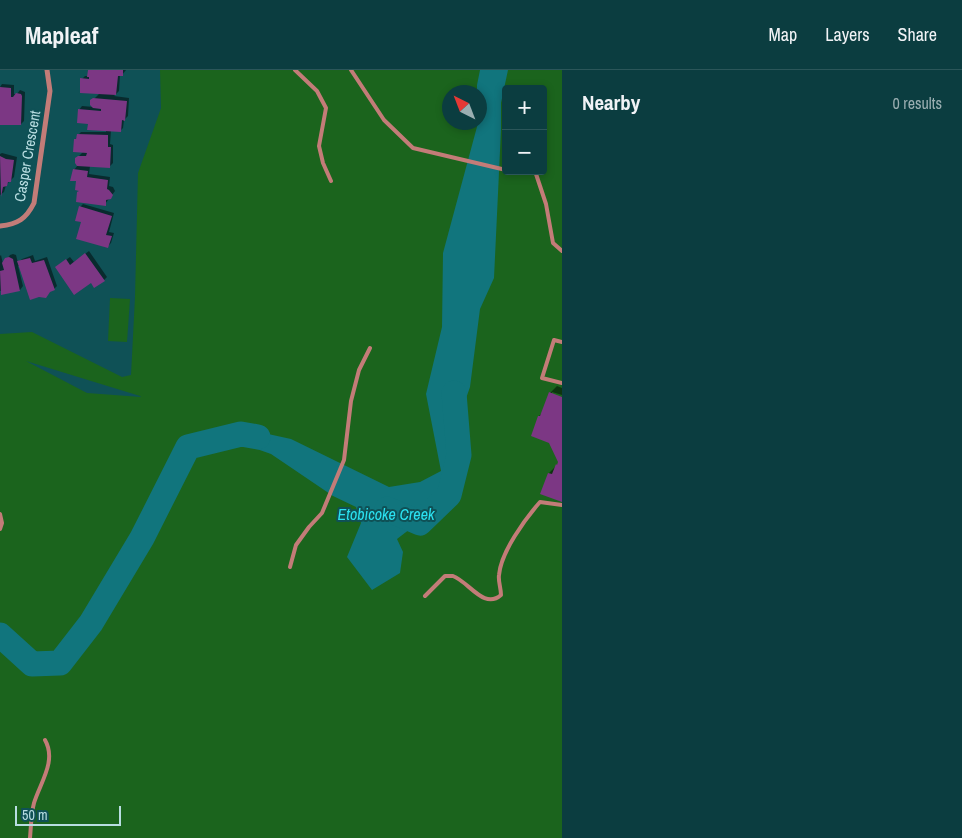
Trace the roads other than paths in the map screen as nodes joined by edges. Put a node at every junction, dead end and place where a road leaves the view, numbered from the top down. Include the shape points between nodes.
1 (48, 70) edge
2 (295, 70) edge
3 (351, 70) edge
4 (502, 169) edge
5 (536, 175) edge
6 (331, 181) dead end
7 (0, 226) edge
8 (562, 251) edge
9 (562, 342) edge
10 (370, 348) dead end
11 (562, 383) edge
12 (562, 505) edge
13 (0, 514) edge
14 (0, 529) edge
15 (290, 567) dead end
16 (424, 596) dead end
17 (45, 740) dead end
18 (30, 838) edge

1 - 7 street, Casper Crescent via 50,91 34,203 22,220
2 - 6 lane via 317,91 326,108 320,146
3 - 4 lane via 384,120 413,148
5 - 8 lane via 554,242
9 - 11 lane via 554,340 542,378
10 - 15 lane via 359,370 351,401 344,460 322,513 296,545
12 - 16 lane via 540,502 524,520 500,566 501,595 496,599 481,596 453,576 445,576
13 - 14 lane
17 - 18 lane via 49,760 33,804

